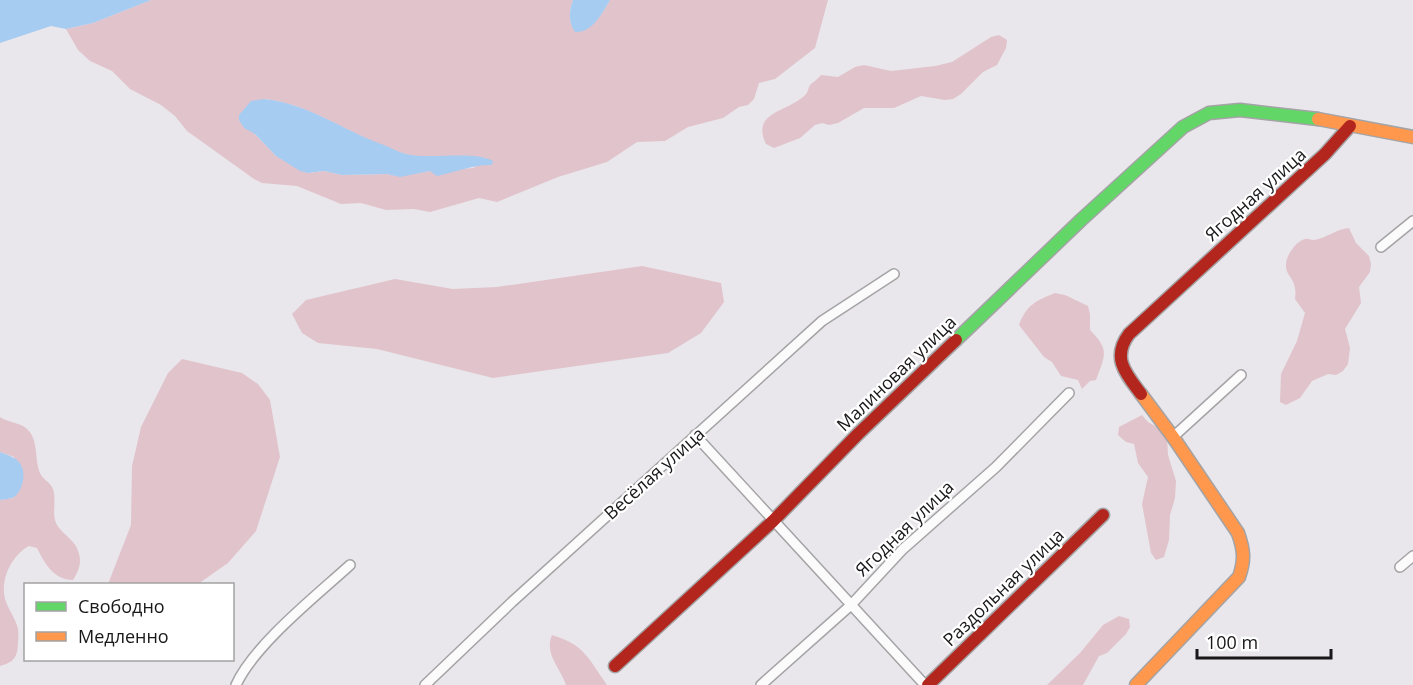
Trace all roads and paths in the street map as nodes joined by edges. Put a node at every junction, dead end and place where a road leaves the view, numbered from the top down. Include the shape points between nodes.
1 (1350, 126) junction
2 (1413, 137) edge
3 (1413, 221) edge
4 (1381, 247) dead end
5 (894, 274) dead end
6 (1241, 375) dead end
7 (1069, 393) dead end
8 (695, 435) junction
9 (1173, 436) junction
10 (1103, 515) dead end
11 (773, 521) junction
12 (1413, 556) edge
13 (350, 565) dead end
14 (1400, 567) dead end
15 (851, 604) junction
16 (615, 666) dead end
17 (236, 685) edge
18 (425, 685) edge
19 (761, 685) edge
20 (926, 685) edge
21 (1136, 685) edge

1 - 2 street
1 - 9 street, Ягодная улица via 1325,154 1123,342 1120,351 1124,371
1 - 11 street, Малиновая улица via 1240,110 1209,113 1183,127 858,434
3 - 4 street
5 - 8 street, Весёлая улица via 822,321
6 - 9 street
7 - 15 street, Ягодная улица via 996,467 903,549
8 - 11 street
8 - 18 street, Весёлая улица
9 - 21 street via 1238,533 1244,564 1239,577
10 - 20 street, Раздольная улица
11 - 15 street
11 - 16 street, Малиновая улица
12 - 14 street
13 - 17 street via 270,639
15 - 19 street, Ягодная улица
15 - 20 street

